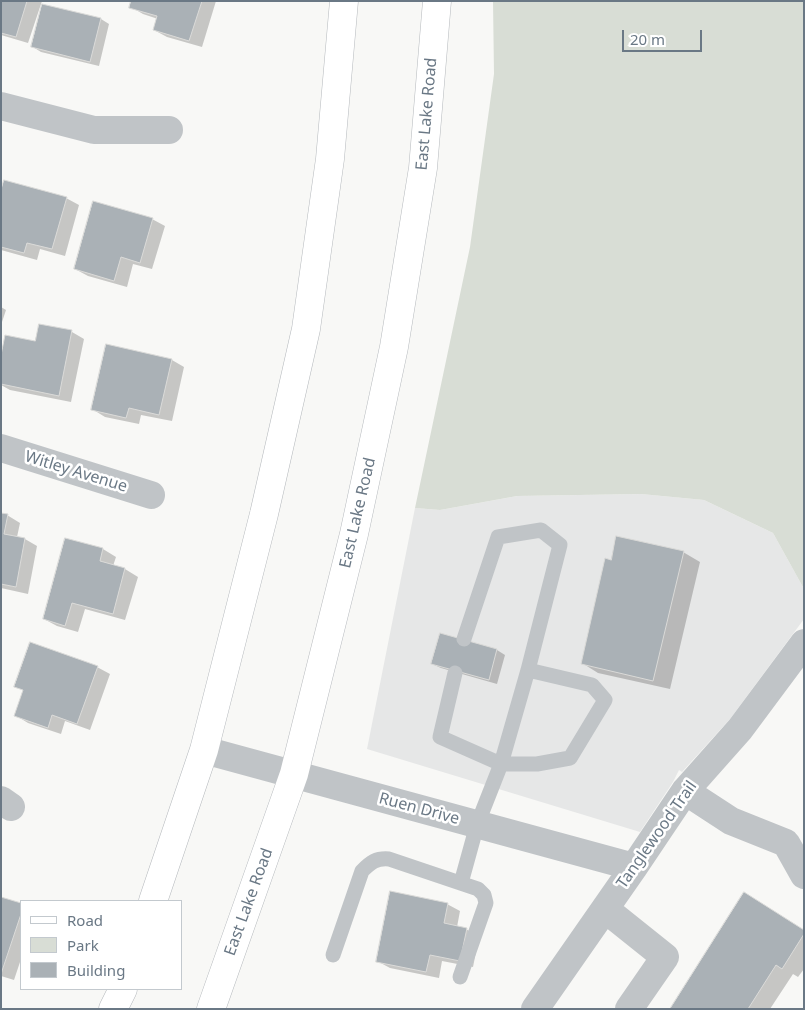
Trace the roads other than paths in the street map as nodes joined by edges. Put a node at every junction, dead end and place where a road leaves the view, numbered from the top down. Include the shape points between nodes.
1 (344, 1) edge
2 (437, 1) edge
3 (1, 106) edge
4 (170, 130) dead end
5 (1, 448) edge
6 (151, 495) dead end
7 (464, 639) dead end
8 (804, 643) edge
9 (528, 670) junction
10 (455, 673) dead end
11 (204, 750) junction
12 (501, 764) junction
13 (294, 774) junction
14 (685, 791) junction
15 (476, 824) junction
16 (634, 868) junction
17 (804, 875) edge
18 (461, 883) junction
19 (154, 900) edge
20 (605, 909) junction
21 (333, 955) dead end
22 (460, 977) dead end
23 (122, 990) edge
24 (113, 1009) edge
25 (211, 1009) edge
26 (535, 1009) edge
27 (629, 1009) edge

1 - 11 main road via 330,159 306,330 264,514
2 - 13 main road, East Lake Road via 423,168 394,347 354,534
3 - 4 street via 94,130
5 - 6 street, Witley Avenue
7 - 9 lane via 498,537 540,530 560,545
8 - 14 street, Tanglewood Trail via 740,729
9 - 12 lane
9 - 12 lane via 592,685 604,700 570,758 537,764
10 - 12 lane via 440,737
11 - 13 street, Ruen Drive
11 - 19 main road
12 - 15 lane
13 - 15 street, Ruen Drive
13 - 25 main road, East Lake Road
14 - 16 street, Tanglewood Trail
14 - 17 street via 731,820 786,843
15 - 16 street, Ruen Drive
15 - 18 lane
16 - 20 street, Tanglewood Trail
18 - 21 lane via 389,859 371,862 362,871
18 - 22 lane via 478,889 486,903
20 - 26 street, Tanglewood Trail
20 - 27 street via 665,957
23 - 24 main road

